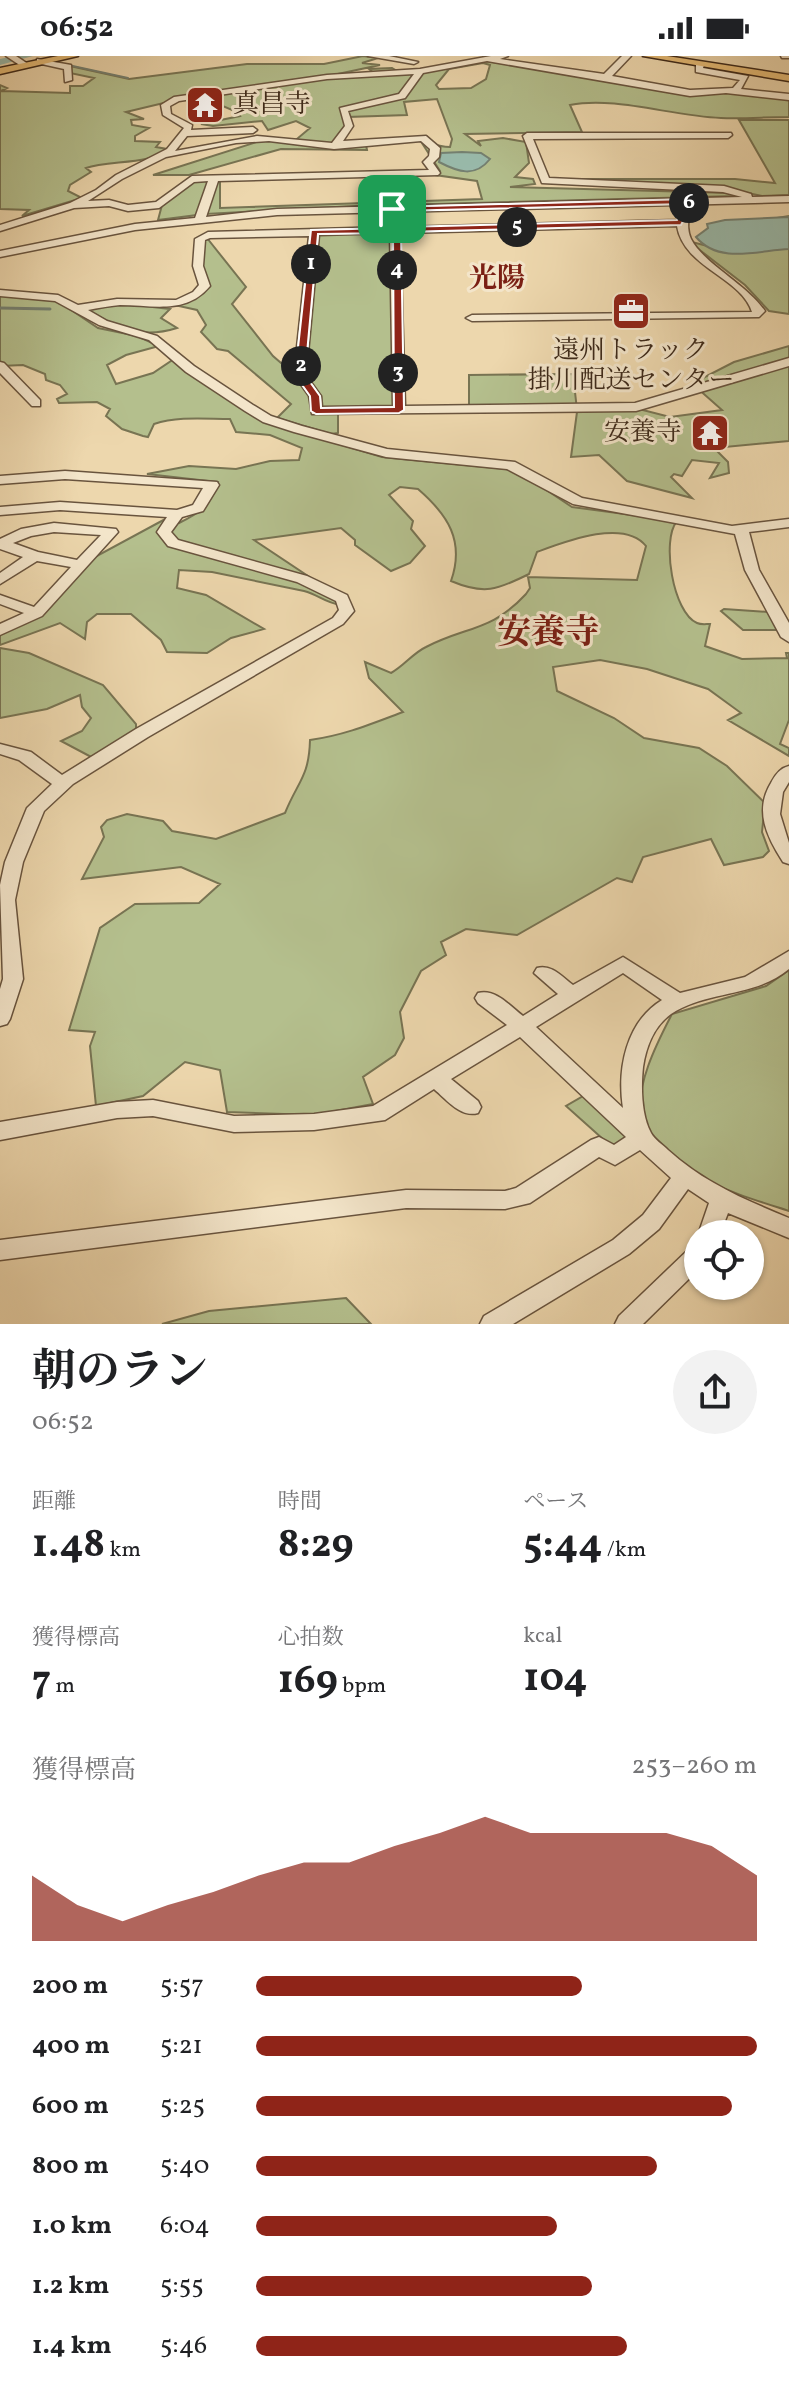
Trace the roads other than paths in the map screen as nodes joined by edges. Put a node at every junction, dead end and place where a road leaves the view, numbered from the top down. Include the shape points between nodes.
1 (73, 56) edge
2 (372, 56) edge
3 (504, 56) edge
4 (627, 56) edge
5 (648, 56) edge
6 (735, 56) edge
7 (0, 58) edge
8 (14, 58) edge
9 (479, 59) edge
10 (40, 61) junction
11 (700, 65) junction
12 (417, 67) junction
13 (729, 70) junction
14 (0, 71) edge
15 (606, 77) junction
16 (789, 78) edge
17 (68, 80) dead end
18 (735, 91) junction
19 (789, 97) edge
20 (257, 130) dead end
21 (187, 133) junction
22 (728, 135) dead end
23 (382, 141) junction
24 (166, 154) junction
25 (214, 179) junction
26 (789, 199) edge
27 (752, 200) junction
28 (689, 202) junction
29 (73, 205) junction
30 (530, 206) junction
31 (392, 209) junction
32 (200, 219) junction
33 (681, 223) junction
34 (493, 227) junction
35 (0, 228) edge
36 (397, 230) junction
37 (314, 232) junction
38 (0, 254) edge
39 (0, 293) edge
40 (78, 308) junction
41 (472, 318) dead end
42 (789, 362) edge
43 (0, 366) edge
44 (36, 403) dead end
45 (344, 410) junction
46 (399, 410) junction
47 (344, 440) junction
48 (0, 480) edge
49 (82, 506) junction
50 (0, 511) edge
51 (177, 514) junction
52 (789, 523) edge
53 (67, 525) junction
54 (741, 530) junction
55 (1, 544) edge
56 (34, 556) junction
57 (80, 565) junction
58 (0, 580) edge
59 (0, 599) edge
60 (37, 613) junction
61 (0, 630) edge
62 (789, 637) edge
63 (0, 749) edge
64 (789, 771) edge
65 (63, 784) junction
66 (789, 858) edge
67 (789, 958) edge
68 (544, 973) dead end
69 (572, 995) junction
70 (485, 998) dead end
71 (678, 1001) junction
72 (0, 1019) edge
73 (522, 1026) junction
74 (436, 1079) junction
75 (470, 1107) dead end
76 (0, 1131) edge
77 (641, 1137) junction
78 (686, 1175) junction
79 (721, 1200) junction
80 (714, 1220) edge
81 (789, 1228) edge
82 (0, 1250) edge
83 (684, 1269) edge
84 (492, 1324) edge
85 (627, 1324) edge

1 - 10 main road
2 - 12 street
3 - 9 street
4 - 15 street
5 - 11 main road
6 - 13 street
7 - 8 street
8 - 10 main road
8 - 14 main road
9 - 12 street
9 - 15 street
10 - 17 street via 68,67
11 - 13 main road
11 - 18 street via 699,70 745,78
12 - 21 street via 217,92 165,105 167,115 189,127
12 - 23 street via 402,96 343,110 349,126 336,144
13 - 16 main road
15 - 18 street via 690,93
18 - 19 street
20 - 21 street
21 - 24 street
22 - 27 street via 527,136 545,181 724,189
23 - 24 street via 331,147 248,138
23 - 25 street via 427,139 435,148 428,162 437,171
24 - 29 street
25 - 29 street via 188,180 159,205
25 - 32 street
26 - 27 street
27 - 28 street
28 - 30 street
28 - 33 street
29 - 35 street
30 - 31 street
30 - 34 street
31 - 32 street
31 - 36 street
32 - 38 street via 96,233
33 - 34 street
33 - 41 street via 687,247 747,292 759,311 755,315
34 - 36 street
36 - 37 street
36 - 46 street
37 - 40 street via 208,235 200,239 199,254 205,286 187,299 169,306 119,302
37 - 45 street via 300,375 315,396 316,411
39 - 40 street via 58,298
40 - 47 street via 109,326 153,338 267,419
42 - 46 street via 636,407
43 - 44 street
45 - 46 street
45 - 47 street
47 - 54 street via 386,453 510,465 578,501
48 - 51 street via 65,475 212,485 198,508
49 - 50 street
49 - 51 street
49 - 53 street
51 - 65 street via 164,532 173,543 302,579 342,598 347,611
52 - 54 street
53 - 55 street via 13,534
53 - 57 street via 111,532
54 - 62 street via 752,570
55 - 56 street
56 - 57 street
56 - 58 street
57 - 60 street
59 - 60 street
60 - 61 street
63 - 65 street via 25,756
64 - 66 street via 777,782 770,802 771,824
65 - 72 street via 36,808 14,862 6,918 13,979
67 - 71 street via 768,975
68 - 69 street
69 - 71 street via 623,964
69 - 73 street
70 - 73 street
71 - 77 street via 656,1012 643,1030 630,1072
73 - 74 street
73 - 77 street
74 - 75 street
74 - 76 street via 377,1114 350,1120 234,1124 153,1108
77 - 78 street
77 - 82 street via 615,1156 599,1146 522,1196 505,1200 406,1199
78 - 79 street
78 - 84 street via 651,1222 621,1247
79 - 80 street
79 - 81 street
83 - 85 street

